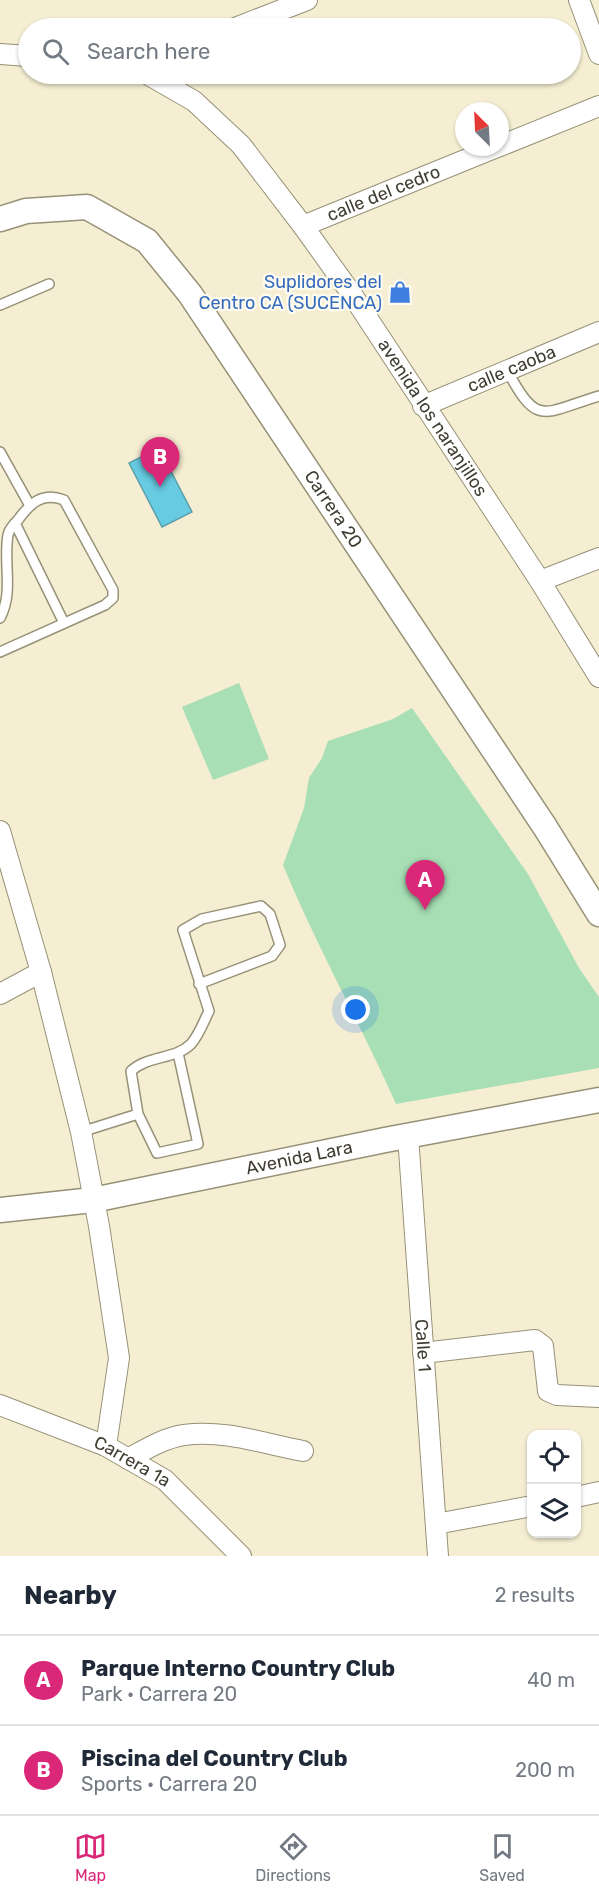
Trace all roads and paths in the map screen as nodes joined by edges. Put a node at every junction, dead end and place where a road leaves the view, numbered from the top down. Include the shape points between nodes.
1 (308, 0) edge
2 (579, 0) edge
3 (261, 18) edge
4 (1, 52) edge
5 (599, 54) edge
6 (18, 55) edge
7 (164, 84) edge
8 (599, 106) edge
9 (509, 142) edge
10 (474, 156) edge
11 (0, 219) edge
12 (303, 226) junction
13 (49, 284) dead end
14 (0, 305) edge
15 (599, 332) edge
16 (507, 370) junction
17 (599, 396) edge
18 (423, 406) junction
19 (0, 452) edge
20 (29, 504) junction
21 (15, 523) junction
22 (0, 525) edge
23 (8, 532) junction
24 (599, 558) edge
25 (540, 581) junction
26 (0, 618) edge
27 (64, 623) junction
28 (0, 652) edge
29 (599, 677) edge
30 (0, 831) edge
31 (3, 855) edge
32 (599, 914) edge
33 (41, 972) junction
34 (199, 984) junction
35 (0, 994) edge
36 (178, 1053) junction
37 (599, 1100) edge
38 (138, 1114) junction
39 (81, 1132) junction
40 (408, 1136) junction
41 (93, 1200) junction
42 (0, 1210) edge
43 (423, 1353) junction
44 (599, 1397) edge
45 (0, 1405) edge
46 (106, 1446) junction
47 (303, 1451) dead end
48 (128, 1459) junction
49 (599, 1492) edge
50 (581, 1496) edge
51 (527, 1507) edge
52 (436, 1524) junction
53 (241, 1556) edge
54 (438, 1556) edge

1 - 3 street
2 - 5 street
4 - 6 street
7 - 12 street, avenida los naranjillos via 194,101 241,145
8 - 9 street, calle del cedro
10 - 12 street, calle del cedro
11 - 32 street, Carrera 20 via 26,211 87,207 147,241 190,294
12 - 18 street, avenida los naranjillos
13 - 14 lane
15 - 16 street, calle caoba
16 - 17 lane via 524,402 536,410 546,412
16 - 18 street, calle caoba
18 - 25 street, avenida los naranjillos
19 - 20 lane
20 - 21 lane
20 - 27 lane via 52,496 64,500 112,590 113,598 105,605
21 - 23 lane
21 - 27 lane
22 - 23 lane
23 - 26 lane via 6,608
24 - 25 street
25 - 29 street, avenida los naranjillos
27 - 28 lane
30 - 31 street
31 - 33 street
33 - 35 street
33 - 39 street
34 - 34 lane via 272,956 280,945 270,914 261,906 202,919 183,930
34 - 36 lane via 209,1011 190,1045
36 - 38 lane via 140,1063 131,1071
36 - 38 lane via 198,1144 157,1153
37 - 40 street, Avenida Lara
38 - 39 lane
39 - 41 street
40 - 41 street, Avenida Lara
40 - 43 street, Calle 1
41 - 42 street, Avenida Lara
41 - 46 street via 119,1358
43 - 44 street via 535,1340 543,1346 548,1391
43 - 52 street, Calle 1
45 - 46 street, Carrera 1a
46 - 48 street, Carrera 1a
47 - 48 street via 213,1434 183,1435
48 - 53 street, Carrera 1a via 165,1480
49 - 50 street
51 - 52 street
52 - 54 street, Calle 1

